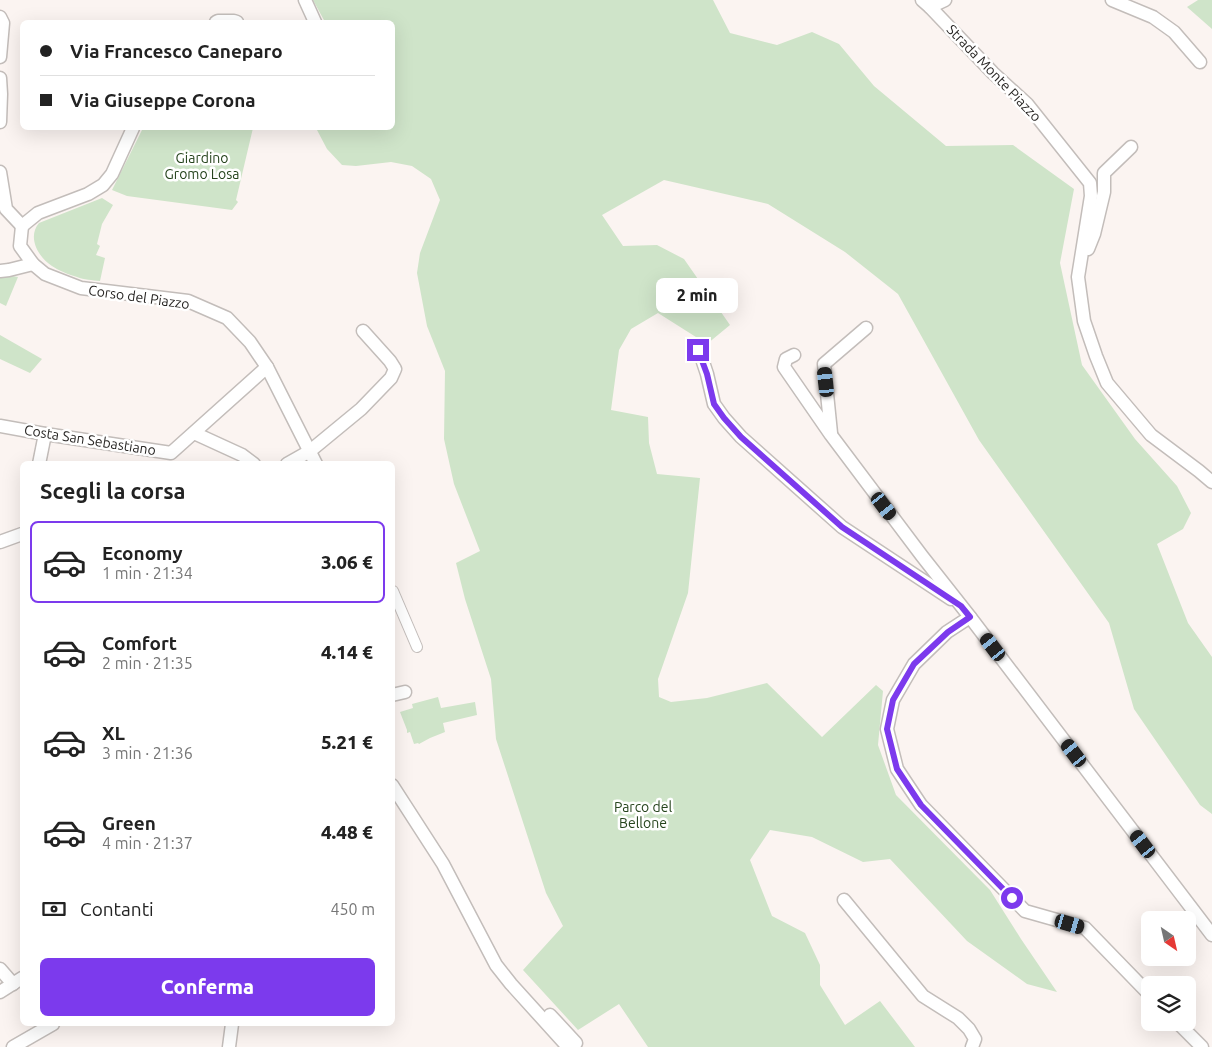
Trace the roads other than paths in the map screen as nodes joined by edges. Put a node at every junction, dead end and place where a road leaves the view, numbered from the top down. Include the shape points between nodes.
1 (304, 0) edge
2 (945, 0) edge
3 (1112, 0) edge
4 (926, 4) edge
5 (0, 17) edge
6 (314, 20) edge
7 (0, 57) edge
8 (1200, 62) dead end
9 (0, 78) edge
10 (0, 122) edge
11 (132, 130) edge
12 (1131, 147) dead end
13 (0, 172) edge
14 (22, 226) junction
15 (33, 264) junction
16 (0, 270) edge
17 (1078, 278) junction
18 (866, 328) dead end
19 (363, 331) dead end
20 (698, 350) dead end
21 (794, 356) dead end
22 (267, 367) junction
23 (0, 426) edge
24 (194, 433) junction
25 (45, 434) junction
26 (831, 435) junction
27 (310, 451) junction
28 (40, 461) edge
29 (250, 461) edge
30 (293, 461) edge
31 (315, 461) edge
32 (1212, 482) edge
33 (20, 535) edge
34 (0, 542) edge
35 (395, 595) edge
36 (961, 606) junction
37 (970, 617) junction
38 (417, 647) dead end
39 (395, 790) edge
40 (844, 900) dead end
41 (1212, 935) edge
42 (496, 964) junction
43 (0, 969) edge
44 (18, 981) edge
45 (1141, 986) edge
46 (0, 992) edge
47 (50, 1026) edge
48 (232, 1026) edge
49 (1186, 1031) edge
50 (571, 1046) edge
51 (13, 1047) edge
52 (229, 1047) edge
53 (972, 1047) edge
54 (1202, 1047) edge

1 - 6 street
2 - 4 street, Strada Monte Piazzo
3 - 8 street via 1153,16 1174,32
4 - 17 street, Strada Monte Piazzo via 1027,104 1090,182 1091,196
5 - 7 street via 3,23
9 - 10 street
11 - 14 street via 112,174 103,185 38,213
12 - 17 street, Strada Monte Piazzo via 1104,173 1104,192 1094,234
13 - 14 street via 6,208
14 - 15 street, Corso del Piazzo via 20,246
15 - 16 street
15 - 22 street, Corso del Piazzo via 45,274 81,288 188,302 227,318 250,342
17 - 32 street, Strada Monte Piazzo via 1084,321 1107,383 1151,435
18 - 26 street via 824,364
19 - 27 street via 395,369 391,378 362,409
20 - 36 street via 714,404 741,437 842,527
21 - 26 street via 786,359 784,368
22 - 24 street, Costa San Sebastiano
22 - 27 street, Corso del Piazzo
23 - 25 street, Costa San Sebastiano
24 - 25 street, Costa San Sebastiano via 171,452
24 - 29 street
25 - 28 street
26 - 36 street
27 - 30 street
27 - 31 street, Corso del Piazzo
33 - 34 street
35 - 38 street
36 - 37 street
37 - 41 street
37 - 45 street via 948,632 914,664 893,700 887,729 897,769 921,805 1025,911 1085,928
39 - 42 street via 443,864
40 - 53 street via 923,996 958,1018 969,1029 975,1039
42 - 50 street
42 - 50 street via 507,970 576,1043
43 - 44 street
44 - 46 street
47 - 51 street
48 - 52 street
49 - 54 street

